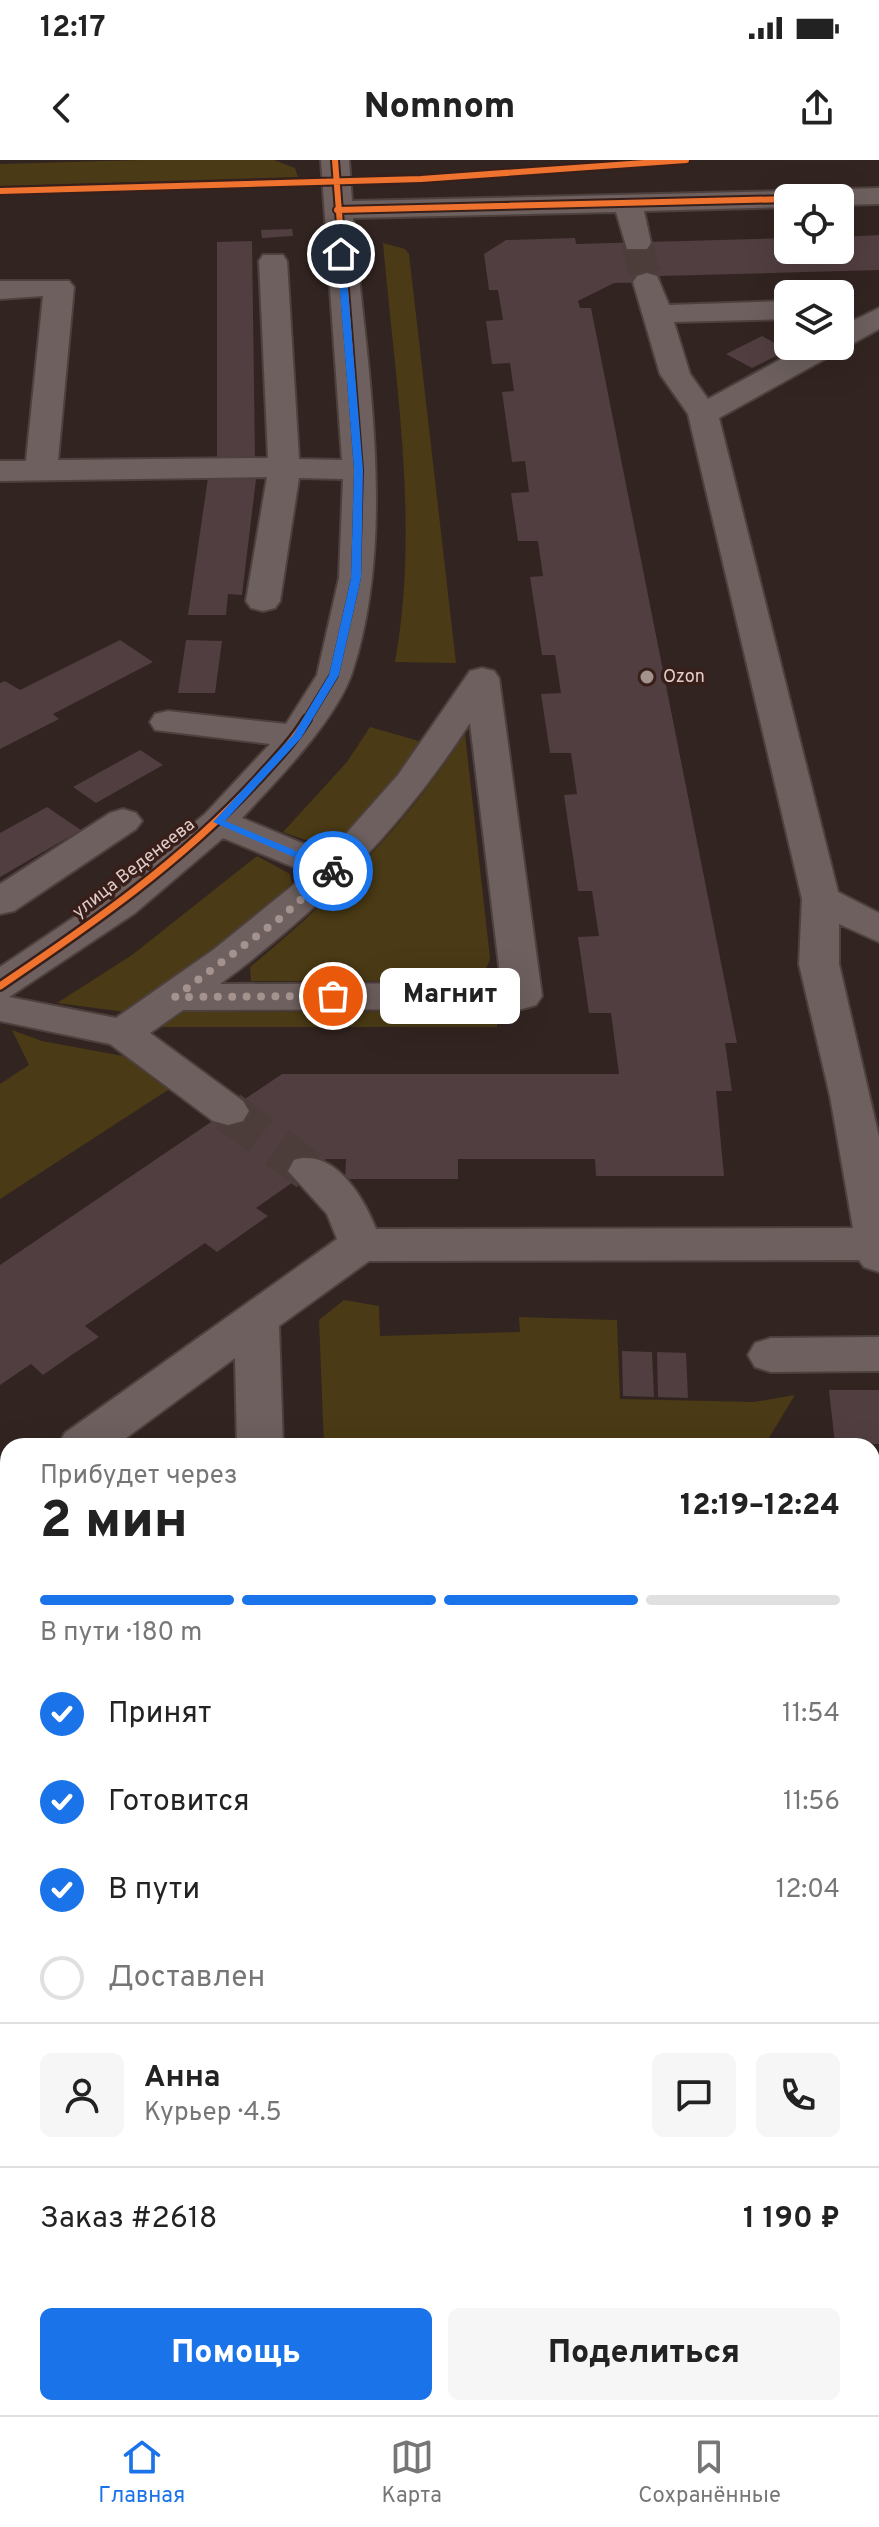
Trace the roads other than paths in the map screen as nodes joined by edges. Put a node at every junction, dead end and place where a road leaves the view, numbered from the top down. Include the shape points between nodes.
1 (335, 160) edge
2 (879, 196) edge
3 (854, 197) edge
4 (774, 199) edge
5 (628, 204) junction
6 (337, 210) junction
7 (637, 243) tunnel mouth
8 (273, 261) dead end
9 (0, 290) edge
10 (879, 307) edge
11 (854, 308) edge
12 (774, 309) edge
13 (879, 317) edge
14 (854, 331) edge
15 (801, 360) edge
16 (703, 414) junction
17 (41, 470) junction
18 (284, 470) junction
19 (359, 470) junction
20 (0, 471) edge
21 (263, 601) dead end
22 (168, 722) dead end
23 (297, 736) junction
24 (123, 821) dead end
25 (218, 822) junction
26 (334, 870) junction
27 (821, 899) junction
28 (0, 902) edge
29 (879, 929) edge
30 (0, 986) edge
31 (175, 997) junction
32 (0, 1008) edge
33 (122, 1033) junction
34 (865, 1096) edge
35 (228, 1111) tunnel mouth
36 (309, 1171) tunnel mouth
37 (360, 1245) junction
38 (878, 1250) edge
39 (257, 1320) junction
40 (879, 1354) edge
41 (771, 1355) dead end
42 (92, 1438) edge
43 (260, 1438) edge

1 - 6 street, улица Веденеева
2 - 3 street
4 - 5 street
5 - 6 street
5 - 7 street
6 - 19 street, улица Веденеева
8 - 18 street
9 - 17 street via 59,287
10 - 11 street
12 - 16 street via 651,298 675,374
13 - 14 street
15 - 16 street
16 - 27 street
17 - 18 street
17 - 20 street
18 - 19 street
18 - 21 street
19 - 23 street, улица Веденеева via 356,578 347,620 334,675
22 - 23 street
23 - 25 street, улица Веденеева
24 - 28 street
25 - 26 street
25 - 30 street, улица Веденеева via 121,904
26 - 31 street via 278,920
26 - 31 street via 424,767 482,678 522,996
27 - 29 street
27 - 34 street via 819,964
31 - 33 street
32 - 33 street
33 - 35 street
34 - 38 street
36 - 37 street via 334,1190 352,1216
37 - 38 street
37 - 39 street
39 - 42 street
39 - 43 street
40 - 41 street

